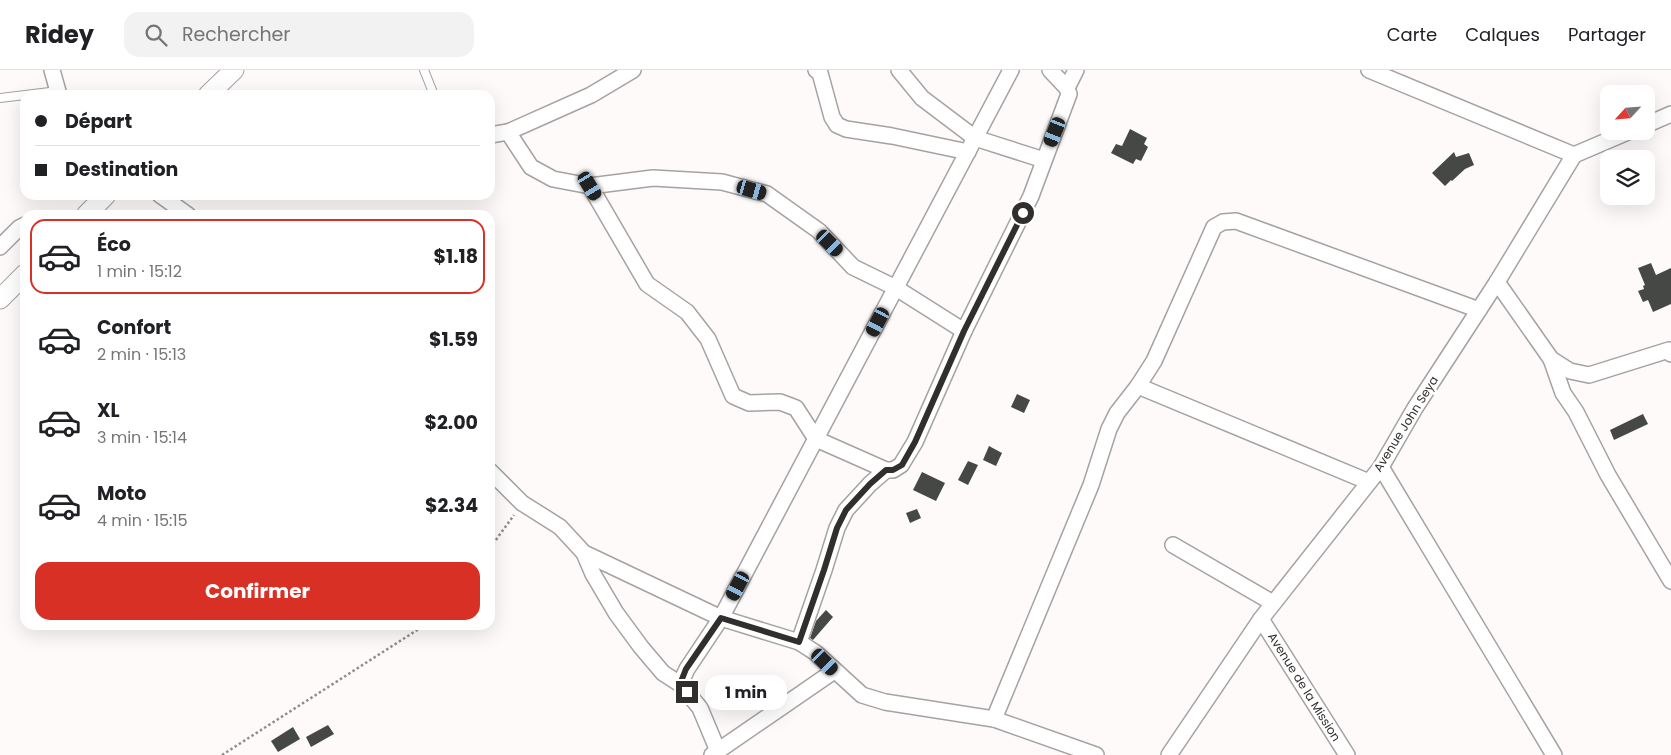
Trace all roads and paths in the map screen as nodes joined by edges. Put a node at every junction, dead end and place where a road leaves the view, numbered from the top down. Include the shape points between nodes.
1 (52, 70) edge
2 (424, 70) edge
3 (633, 70) edge
4 (816, 70) edge
5 (899, 70) edge
6 (1011, 70) edge
7 (1050, 70) edge
8 (1076, 70) edge
9 (1369, 70) edge
10 (231, 71) edge
11 (1067, 88) junction
12 (58, 90) edge
13 (213, 90) edge
14 (432, 90) edge
15 (20, 96) edge
16 (0, 98) edge
17 (1671, 114) edge
18 (1655, 121) edge
19 (508, 132) junction
20 (495, 134) edge
21 (975, 138) junction
22 (1609, 140) edge
23 (968, 152) junction
24 (1574, 155) junction
25 (1044, 160) junction
26 (590, 186) junction
27 (101, 200) edge
28 (167, 200) edge
29 (91, 210) edge
30 (181, 210) edge
31 (20, 228) edge
32 (0, 247) edge
33 (20, 279) edge
34 (1497, 282) junction
35 (896, 288) junction
36 (0, 299) edge
37 (1479, 310) junction
38 (964, 331) junction
39 (1670, 351) edge
40 (1551, 359) junction
41 (1138, 386) junction
42 (816, 439) junction
43 (1381, 467) junction
44 (886, 470) junction
45 (495, 476) edge
46 (1369, 482) junction
47 (522, 503) junction
48 (495, 541) edge
49 (1173, 544) dead end
50 (584, 553) junction
51 (1671, 581) edge
52 (1273, 603) junction
53 (721, 618) junction
54 (1261, 618) junction
55 (417, 630) edge
56 (799, 642) junction
57 (834, 670) junction
58 (680, 684) junction
59 (994, 719) junction
60 (722, 752) edge
61 (222, 755) edge
62 (1096, 755) edge
63 (1169, 755) edge
64 (1347, 755) edge
65 (1554, 755) edge

1 - 12 street
2 - 14 lane
3 - 19 street via 591,95
4 - 23 street via 820,73 837,125
5 - 21 street via 922,98
6 - 21 street
7 - 11 street
8 - 11 street
9 - 24 street
10 - 13 street
11 - 25 street via 1066,104
15 - 16 lane
17 - 18 street
19 - 20 street
19 - 26 street via 531,168 553,179
21 - 23 street
21 - 25 street
22 - 24 street
23 - 35 street
24 - 34 street, Avenue John Seya
25 - 38 street via 1031,196
26 - 35 street via 653,178 722,182 767,194 818,231 853,266
26 - 42 street via 647,284 687,312 708,339 733,396 749,403 780,402 796,408
27 - 29 street
28 - 30 street
31 - 32 street
33 - 36 street
34 - 37 street, Avenue John Seya
34 - 40 street
35 - 38 street
35 - 42 street
37 - 41 street via 1236,221 1223,222 1214,227 1154,361
37 - 43 street, Avenue John Seya
38 - 44 street via 915,442 902,465
39 - 40 street via 1589,375 1570,371
40 - 51 street via 1563,393
41 - 46 street
41 - 59 street via 1117,413 1109,430 1091,485
42 - 44 street
42 - 53 street
43 - 46 street, Avenue John Seya
43 - 65 street
44 - 56 street via 846,510
45 - 47 street
46 - 52 street, Avenue John Seya
47 - 48 path
47 - 50 street via 560,527
49 - 52 street
50 - 53 street
50 - 58 street via 616,614 663,673
52 - 54 street, Avenue John Seya
53 - 56 street
53 - 58 street via 686,669
54 - 63 street, Avenue John Seya
54 - 64 street, Avenue de la Mission
55 - 61 path
56 - 57 street
57 - 59 street via 862,695 870,698
57 - 60 street
58 - 60 street via 700,708
59 - 62 street

